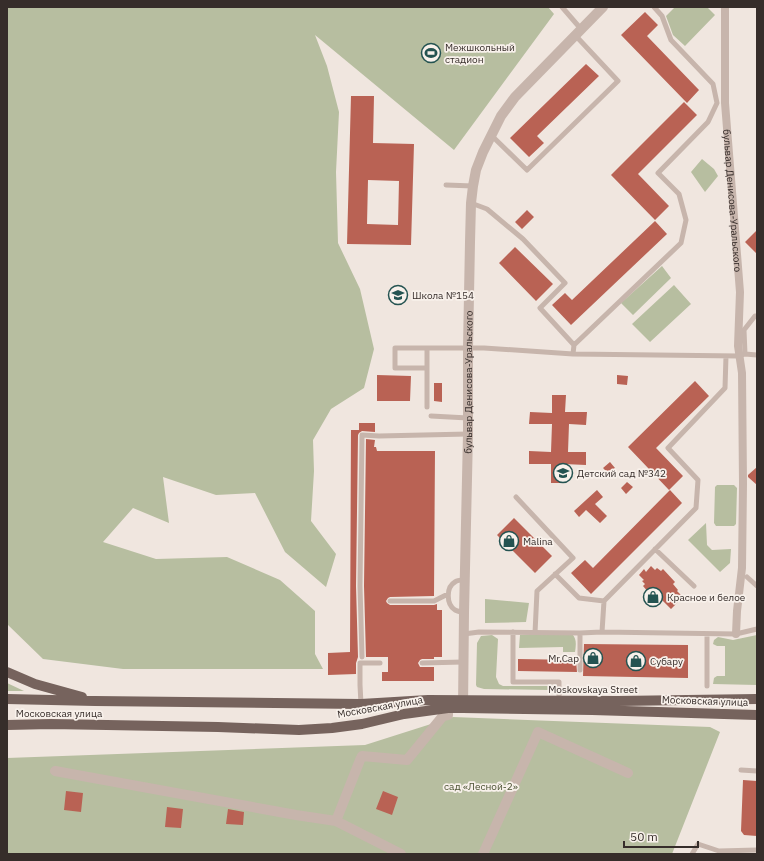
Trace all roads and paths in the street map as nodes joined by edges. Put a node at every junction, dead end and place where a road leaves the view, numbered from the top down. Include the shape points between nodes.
1 (562, 7) edge
2 (603, 7) edge
3 (654, 7) edge
4 (725, 7) edge
5 (578, 32) junction
6 (491, 134) junction
7 (446, 185) dead end
8 (473, 186) junction
9 (471, 203) junction
10 (757, 316) edge
11 (574, 345) junction
12 (427, 348) junction
13 (468, 348) junction
14 (573, 354) junction
15 (742, 355) junction
16 (757, 355) edge
17 (726, 356) junction
18 (427, 368) junction
19 (427, 408) dead end
20 (431, 416) dead end
21 (468, 418) junction
22 (468, 434) junction
23 (516, 497) dead end
24 (655, 549) junction
25 (555, 574) junction
26 (747, 577) dead end
27 (464, 580) junction
28 (694, 586) dead end
29 (757, 586) edge
30 (448, 594) junction
31 (390, 601) dead end
32 (604, 601) junction
33 (464, 613) junction
34 (757, 629) edge
35 (513, 632) junction
36 (602, 632) junction
37 (535, 633) junction
38 (580, 633) junction
39 (464, 634) junction
40 (707, 634) junction
41 (736, 634) junction
42 (362, 657) dead end
43 (463, 662) junction
44 (380, 663) dead end
45 (422, 663) dead end
46 (580, 670) dead end
47 (7, 672) edge
48 (707, 686) dead end
49 (7, 699) edge
50 (757, 699) edge
51 (95, 701) junction
52 (559, 701) junction
53 (361, 704) junction
54 (463, 704) junction
55 (448, 708) junction
56 (757, 715) edge
57 (7, 725) edge
58 (741, 770) dead end
59 (757, 771) edge
60 (55, 772) dead end
61 (628, 773) dead end
62 (336, 821) junction
63 (757, 850) edge
64 (719, 852) edge
65 (401, 854) edge
66 (484, 854) edge
67 (692, 854) edge

1 - 5 lane
2 - 5 street, бульвар Денисова-Уральского
3 - 11 lane via 662,16 671,40 713,84 717,103 708,122 658,173 679,194 686,220 681,243
4 - 15 street, бульвар Денисова-Уральского via 725,103 740,292 738,346
5 - 6 street, бульвар Денисова-Уральского via 515,97
5 - 6 lane via 618,81 527,170
6 - 8 street, бульвар Денисова-Уральского via 476,170
7 - 8 lane
8 - 9 street, бульвар Денисова-Уральского
9 - 11 lane via 487,210 523,239 565,283 540,308
9 - 13 street, бульвар Денисова-Уральского
10 - 15 lane via 744,330
11 - 14 lane
12 - 13 lane
12 - 18 lane
12 - 18 lane via 395,348 395,368
13 - 14 lane
13 - 21 street, бульвар Денисова-Уральского
14 - 17 lane
15 - 16 lane
15 - 17 lane
15 - 41 street, бульвар Денисова-Уральского via 744,494 742,568
17 - 24 lane via 725,388 668,448 698,480 696,508
18 - 19 lane
20 - 21 lane
21 - 22 street, бульвар Денисова-Уральского
22 - 27 street, бульвар Денисова-Уральского
22 - 42 lane via 362,435
23 - 25 lane via 573,558
24 - 28 lane
24 - 32 lane
25 - 32 lane via 579,598
25 - 37 lane via 536,591
26 - 29 lane
27 - 30 lane via 455,582
27 - 33 street, бульвар Денисова-Уральского
30 - 31 lane via 434,601
30 - 33 lane via 454,610
32 - 36 lane
33 - 39 street, бульвар Денисова-Уральского
34 - 41 lane
35 - 37 lane
35 - 39 lane
35 - 52 lane via 513,682 559,682
36 - 38 lane
36 - 40 lane
37 - 38 lane
38 - 46 lane
39 - 43 street, бульвар Денисова-Уральского
40 - 41 lane
40 - 48 lane
43 - 45 lane
43 - 54 street, бульвар Денисова-Уральского
44 - 53 lane via 360,663
47 - 51 main road via 35,684
49 - 51 main road, Московская улица
50 - 52 main road, Moskovskaya Street
51 - 53 main road, Московская улица
52 - 54 main road, Moskovskaya Street
53 - 54 main road, Московская улица via 428,700
54 - 55 main road, Московская улица
54 - 56 main road, Московская улица
55 - 57 main road, Московская улица via 404,714 362,724 299,730 194,726
55 - 62 street via 448,715 443,716 407,760 362,756
58 - 59 lane
60 - 62 street
61 - 66 street via 538,732
62 - 65 street
63 - 64 lane
64 - 67 lane via 698,844

